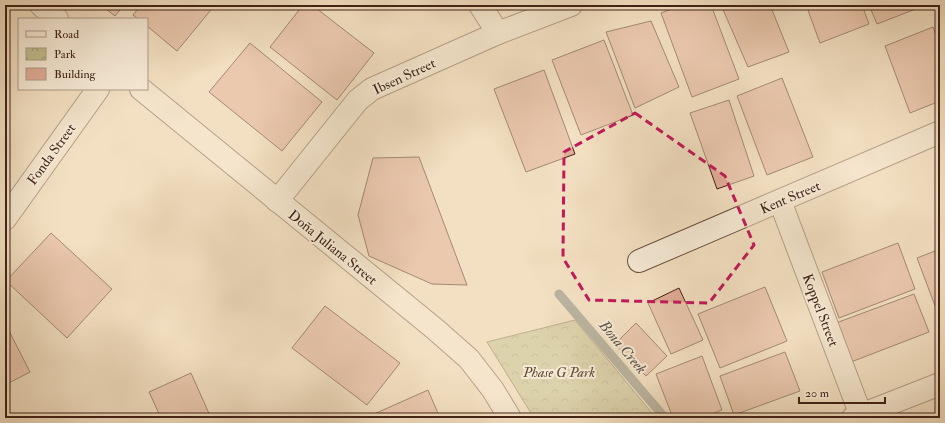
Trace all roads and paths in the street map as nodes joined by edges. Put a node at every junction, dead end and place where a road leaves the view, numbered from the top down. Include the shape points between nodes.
1 (41, 5) edge
2 (480, 5) edge
3 (571, 5) edge
4 (56, 18) edge
5 (498, 33) junction
6 (97, 90) edge
7 (142, 90) edge
8 (940, 132) edge
9 (277, 201) junction
10 (780, 201) junction
11 (5, 219) edge
12 (639, 261) dead end
13 (940, 384) edge
14 (859, 417) edge
15 (510, 418) edge

1 - 4 street
2 - 5 street
3 - 5 street, Ibsen Street
5 - 9 street, Ibsen Street via 372,89 358,100
6 - 11 street, Fonda Street
7 - 9 street, Doña Juliana Street
8 - 10 street, Kent Street
9 - 15 street, Doña Juliana Street via 469,359 493,390
10 - 12 street, Kent Street
10 - 14 street, Koppel Street
13 - 14 street

